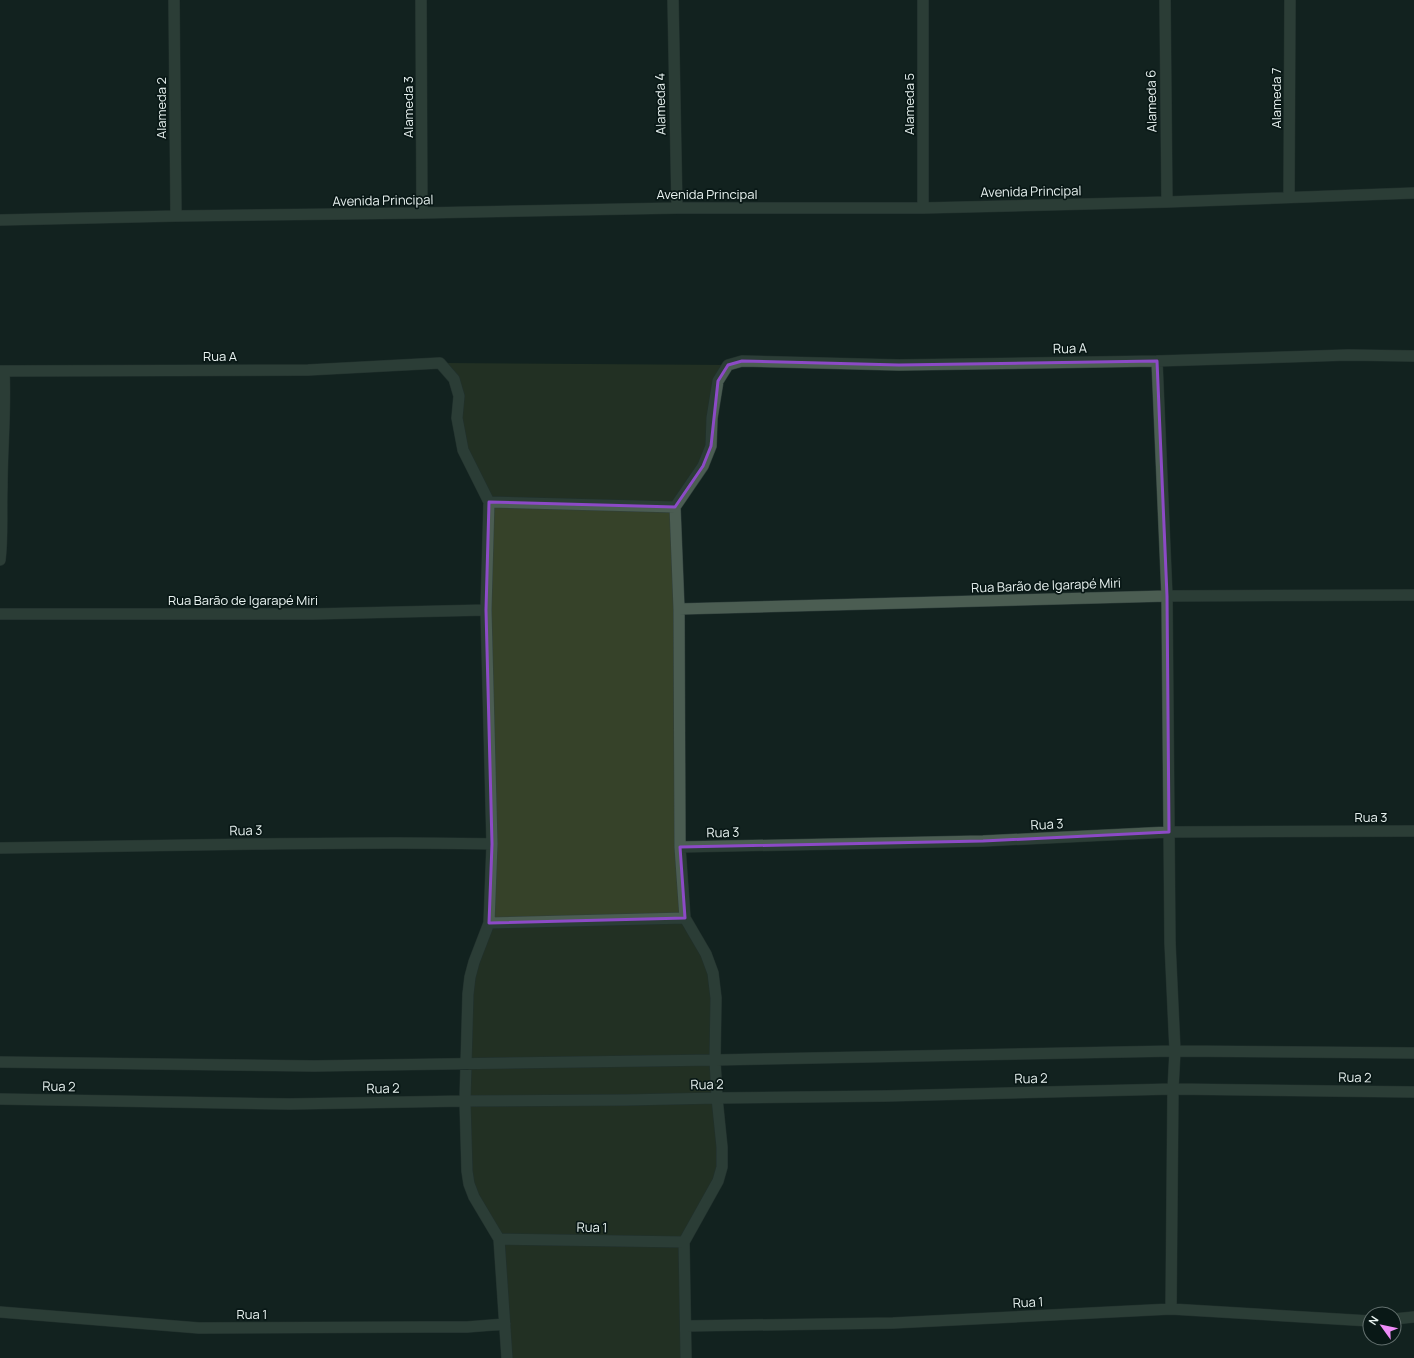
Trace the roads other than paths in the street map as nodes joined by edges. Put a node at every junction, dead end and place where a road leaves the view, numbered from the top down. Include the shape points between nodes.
1 (174, 0) edge
2 (421, 0) edge
3 (673, 0) edge
4 (923, 0) edge
5 (1165, 0) edge
6 (1290, 0) edge
7 (1414, 193) edge
8 (1289, 197) junction
9 (1166, 202) junction
10 (677, 208) junction
11 (922, 208) junction
12 (422, 214) junction
13 (176, 216) junction
14 (0, 220) edge
15 (1414, 356) edge
16 (1156, 361) junction
17 (2, 371) edge
18 (489, 502) junction
19 (675, 507) junction
20 (0, 560) edge
21 (1414, 595) edge
22 (1167, 596) junction
23 (679, 609) junction
24 (486, 610) junction
25 (0, 614) edge
26 (1414, 831) edge
27 (1168, 832) junction
28 (492, 844) junction
29 (680, 847) junction
30 (0, 848) edge
31 (685, 918) junction
32 (490, 923) junction
33 (1175, 1051) junction
34 (1414, 1053) edge
35 (715, 1060) junction
36 (0, 1062) edge
37 (465, 1064) junction
38 (1173, 1089) junction
39 (1414, 1092) edge
40 (716, 1098) junction
41 (0, 1099) edge
42 (464, 1101) junction
43 (499, 1239) junction
44 (684, 1242) junction
45 (1171, 1309) junction
46 (0, 1312) edge
47 (1414, 1317) edge
48 (1402, 1318) edge
49 (1362, 1321) edge
50 (505, 1324) junction
51 (686, 1326) junction
52 (507, 1358) edge
53 (686, 1358) edge

1 - 13 street, Alameda 2
2 - 12 street, Alameda 3
3 - 10 street, Alameda 4
4 - 11 street, Alameda 5
5 - 9 street, Alameda 6
6 - 8 street, Alameda 7
7 - 8 street, Avenida Principal
8 - 9 street, Avenida Principal
9 - 11 street, Avenida Principal
10 - 11 street, Avenida Principal
10 - 12 street, Avenida Principal
12 - 13 street, Avenida Principal
13 - 14 street, Avenida Principal
15 - 16 street, Rua A via 1348,355
16 - 19 street, Rua A via 899,365 742,361 728,365 718,381 712,418 711,446 703,466
16 - 22 street
17 - 18 street, Rua A via 308,370 440,363 454,379 459,396 457,418 463,450
17 - 20 street via 5,403
18 - 19 street
18 - 24 street
19 - 23 street
21 - 22 street, Rua Barão de Igarapé Miri
22 - 23 street, Rua Barão de Igarapé Miri
22 - 27 street
23 - 29 street
24 - 25 street, Rua Barão de Igarapé Miri via 313,614
24 - 28 street
26 - 27 street, Rua 3
27 - 29 street, Rua 3 via 983,842
27 - 33 street
28 - 30 street, Rua 3 via 315,843
28 - 32 street
29 - 31 street
31 - 32 street
31 - 35 street via 706,954 713,973 716,998
32 - 37 street via 470,977
33 - 34 street, Rua 2
33 - 35 street, Rua 2
33 - 38 street
35 - 37 street, Rua 2
35 - 40 street
36 - 37 street, Rua 2 via 314,1066
37 - 42 street
38 - 39 street, Rua 2
38 - 40 street, Rua 2
38 - 45 street
40 - 42 street, Rua 2
40 - 44 street via 722,1168 718,1181
41 - 42 street, Rua 2 via 290,1104
42 - 43 street via 469,1184
43 - 44 street, Rua 1
43 - 50 street
44 - 51 street
45 - 49 street, Rua 1
45 - 51 street, Rua 1 via 893,1323
46 - 50 street, Rua 1 via 199,1328
47 - 48 street
50 - 52 street
51 - 53 street

